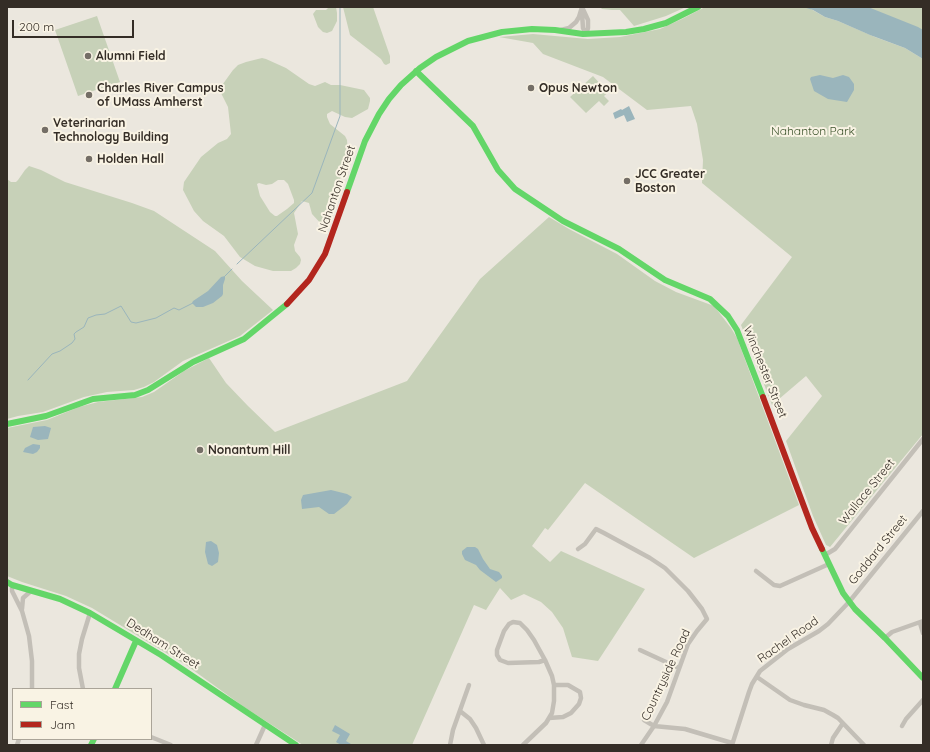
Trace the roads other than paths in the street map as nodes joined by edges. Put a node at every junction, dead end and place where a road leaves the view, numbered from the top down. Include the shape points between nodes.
1 (582, 7) edge
2 (698, 7) edge
3 (559, 31) junction
4 (586, 34) junction
5 (416, 71) junction
6 (7, 424) edge
7 (923, 439) edge
8 (923, 511) edge
9 (578, 549) dead end
10 (825, 555) junction
11 (829, 564) junction
12 (756, 571) dead end
13 (9, 584) edge
14 (31, 591) junction
15 (849, 602) junction
16 (22, 611) junction
17 (90, 612) junction
18 (921, 622) edge
19 (923, 633) edge
20 (884, 638) junction
21 (136, 640) junction
22 (640, 650) dead end
23 (545, 660) junction
24 (679, 668) junction
25 (756, 677) junction
26 (923, 678) edge
27 (469, 685) dead end
28 (554, 685) junction
29 (32, 688) edge
30 (83, 688) edge
31 (115, 688) edge
32 (923, 700) edge
33 (460, 711) junction
34 (549, 718) junction
35 (644, 720) dead end
36 (843, 723) junction
37 (265, 724) junction
38 (654, 726) junction
39 (902, 726) dead end
40 (152, 737) edge
41 (732, 744) edge
42 (171, 745) edge
43 (256, 745) edge
44 (296, 745) edge
45 (450, 745) edge
46 (484, 745) edge
47 (523, 745) edge
48 (641, 745) edge
49 (831, 745) edge
50 (864, 745) edge

1 - 3 street via 574,24
1 - 4 street via 582,26
2 - 4 main road, Nahanton Street via 676,19 650,28 614,34
3 - 4 main road, Nahanton Street
3 - 5 main road, Nahanton Street via 520,30 484,36 446,51
5 - 6 main road, Nahanton Street via 395,92 379,114 364,146 325,254 309,280 288,303 244,339 193,362 148,390 132,395 93,400 46,416
5 - 10 main road, Winchester Street via 473,126 498,170 516,189 563,221 619,249 665,280 710,299 728,316 739,334 809,520
7 - 10 street, Wallace Street via 835,549
8 - 15 street, Goddard Street
9 - 24 street, Countryside Road via 596,529 657,563 688,591 707,619 688,644
10 - 11 main road, Winchester Street
11 - 12 street via 780,586 774,585
11 - 15 main road, Winchester Street
13 - 14 main road, Dedham Street
13 - 16 street
14 - 16 street via 23,598
14 - 17 main road, Dedham Street via 60,599
15 - 20 main road, Winchester Street
15 - 25 street, Rachel Road via 825,626 775,659
16 - 29 street via 29,636
17 - 21 main road, Dedham Street
17 - 30 street via 80,654 79,668
18 - 19 street
18 - 20 street via 892,632
20 - 26 main road, Winchester Street
21 - 31 main road
21 - 37 main road, Dedham Street
22 - 24 street
23 - 23 street via 527,630 520,623 509,624 497,650 500,660 513,663
23 - 28 street
24 - 38 street, Countryside Road via 667,702
25 - 36 street via 790,700 824,710
25 - 41 street, Rachel Road
27 - 33 street
28 - 34 street via 554,701
28 - 34 street via 568,685 580,692 581,698 571,713 563,717
32 - 39 street
33 - 45 street
33 - 46 street via 470,719
34 - 47 street
35 - 38 street
36 - 49 street
36 - 50 street
37 - 43 street
37 - 44 main road, Dedham Street
38 - 41 street via 685,729
38 - 48 street, Countryside Road
40 - 42 street

